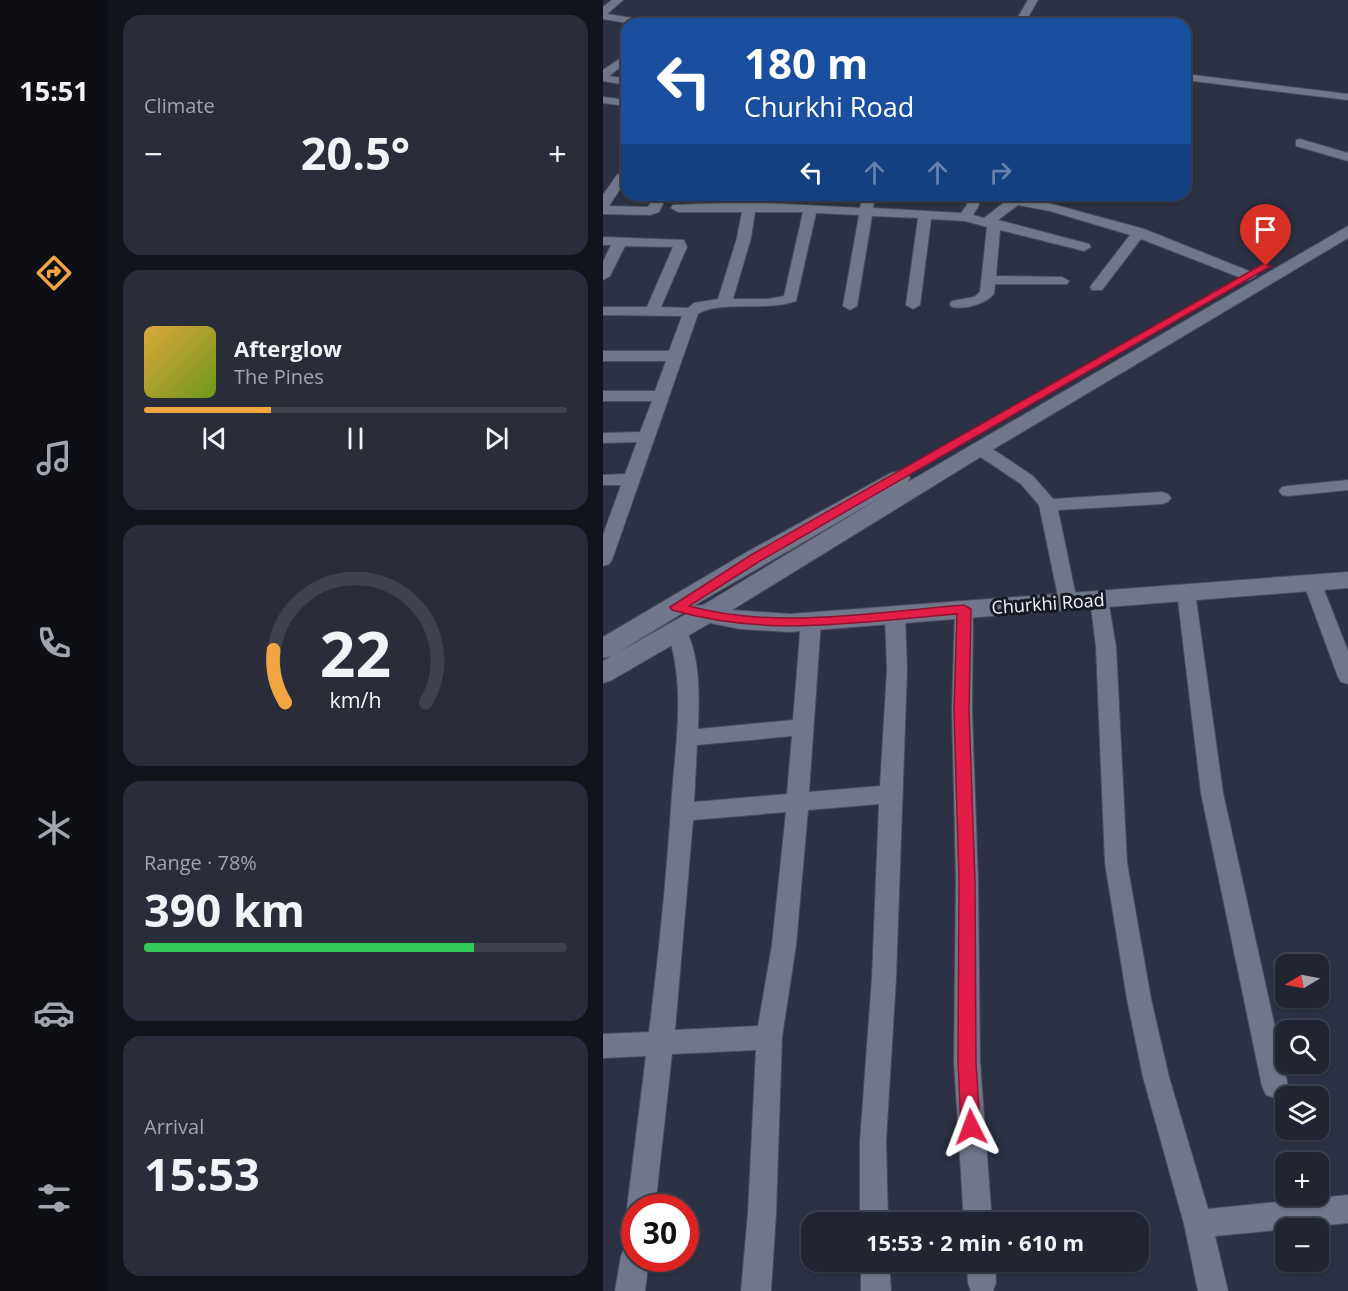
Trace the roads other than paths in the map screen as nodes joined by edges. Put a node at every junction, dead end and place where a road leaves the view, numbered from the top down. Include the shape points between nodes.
1 (618, 0) edge
2 (1033, 0) edge
3 (603, 14) edge
4 (623, 18) edge
5 (1022, 18) edge
6 (621, 62) edge
7 (603, 76) edge
8 (1191, 78) edge
9 (621, 80) edge
10 (1348, 97) edge
11 (603, 100) edge
12 (621, 102) edge
13 (1300, 143) dead end
14 (1348, 157) edge
15 (621, 177) dead end
16 (658, 201) edge
17 (868, 201) edge
18 (973, 201) edge
19 (1018, 201) edge
20 (1023, 201) edge
21 (742, 202) edge
22 (803, 204) edge
23 (603, 205) edge
24 (678, 208) dead end
25 (603, 210) edge
26 (867, 210) junction
27 (925, 214) junction
28 (965, 217) junction
29 (1348, 218) edge
30 (991, 222) junction
31 (1348, 231) edge
32 (1139, 232) junction
33 (603, 241) edge
34 (620, 241) junction
35 (1084, 247) dead end
36 (603, 276) edge
37 (1249, 276) junction
38 (989, 280) junction
39 (1062, 281) dead end
40 (1097, 288) dead end
41 (724, 304) junction
42 (957, 304) dead end
43 (913, 305) dead end
44 (850, 306) dead end
45 (603, 311) edge
46 (652, 312) junction
47 (691, 312) junction
48 (603, 356) edge
49 (675, 356) junction
50 (603, 396) edge
51 (661, 396) junction
52 (647, 437) junction
53 (603, 438) edge
54 (979, 448) junction
55 (603, 480) edge
56 (632, 480) junction
57 (1348, 486) edge
58 (1288, 491) dead end
59 (1162, 498) dead end
60 (1048, 505) junction
61 (609, 525) edge
62 (604, 557) edge
63 (1348, 580) edge
64 (1313, 582) junction
65 (1186, 592) junction
66 (1099, 599) junction
67 (1068, 601) junction
68 (964, 609) junction
69 (705, 615) junction
70 (895, 615) junction
71 (677, 619) junction
72 (811, 621) junction
73 (607, 660) edge
74 (1348, 677) edge
75 (803, 727) junction
76 (686, 738) junction
77 (890, 794) junction
78 (796, 802) junction
79 (682, 812) junction
80 (769, 1037) junction
81 (661, 1041) junction
82 (603, 1046) edge
83 (1275, 1086) dead end
84 (643, 1194) edge
85 (1348, 1209) edge
86 (874, 1212) edge
87 (977, 1212) edge
88 (1198, 1224) junction
89 (633, 1272) edge
90 (875, 1272) edge
91 (630, 1291) edge
92 (756, 1291) edge
93 (876, 1291) edge
94 (1213, 1291) edge

1 - 3 street
2 - 5 street
3 - 4 street
6 - 7 street
7 - 9 street
8 - 10 street
11 - 12 street
13 - 14 street
15 - 23 street
16 - 25 street via 650,211
17 - 26 street
18 - 28 street
19 - 30 street
20 - 32 street
21 - 22 street
21 - 24 street
21 - 41 street via 744,238
22 - 26 street
22 - 41 street via 791,298
26 - 27 street
26 - 44 street
27 - 28 street
27 - 43 street
28 - 30 street
29 - 37 street
30 - 35 street
30 - 38 street
31 - 54 street
32 - 37 street
32 - 40 street
33 - 34 street
34 - 36 street
34 - 46 street via 681,245
37 - 71 street via 755,558
38 - 39 street
38 - 42 street via 984,298
41 - 47 street via 698,306
45 - 46 street
46 - 47 street
47 - 49 street
48 - 49 street
49 - 51 street
50 - 51 street
51 - 52 street
52 - 53 street
52 - 56 street
54 - 60 street via 1033,485
54 - 69 street
55 - 56 street
56 - 61 street
57 - 58 street
59 - 60 street
60 - 67 street
61 - 62 street
63 - 64 street, Churkhi Road
64 - 65 street, Churkhi Road
64 - 74 street
65 - 66 street, Churkhi Road
65 - 83 street via 1212,793
66 - 67 street, Churkhi Road
66 - 88 street via 1106,647 1116,862 1139,999
67 - 68 street, Churkhi Road
68 - 70 street, Churkhi Road
68 - 87 street via 967,1062
69 - 71 street, Churkhi Road
69 - 72 street, Churkhi Road via 763,622
70 - 72 street, Churkhi Road
70 - 77 street via 897,670
71 - 73 street
71 - 76 street via 687,662
72 - 75 street
75 - 76 street
75 - 78 street
76 - 79 street
77 - 78 street
77 - 86 street via 884,978 873,1141
78 - 79 street
78 - 80 street via 784,945
79 - 81 street via 673,943
80 - 81 street
80 - 92 street
81 - 82 street
81 - 84 street
85 - 88 street
88 - 94 street
89 - 91 street
90 - 93 street

